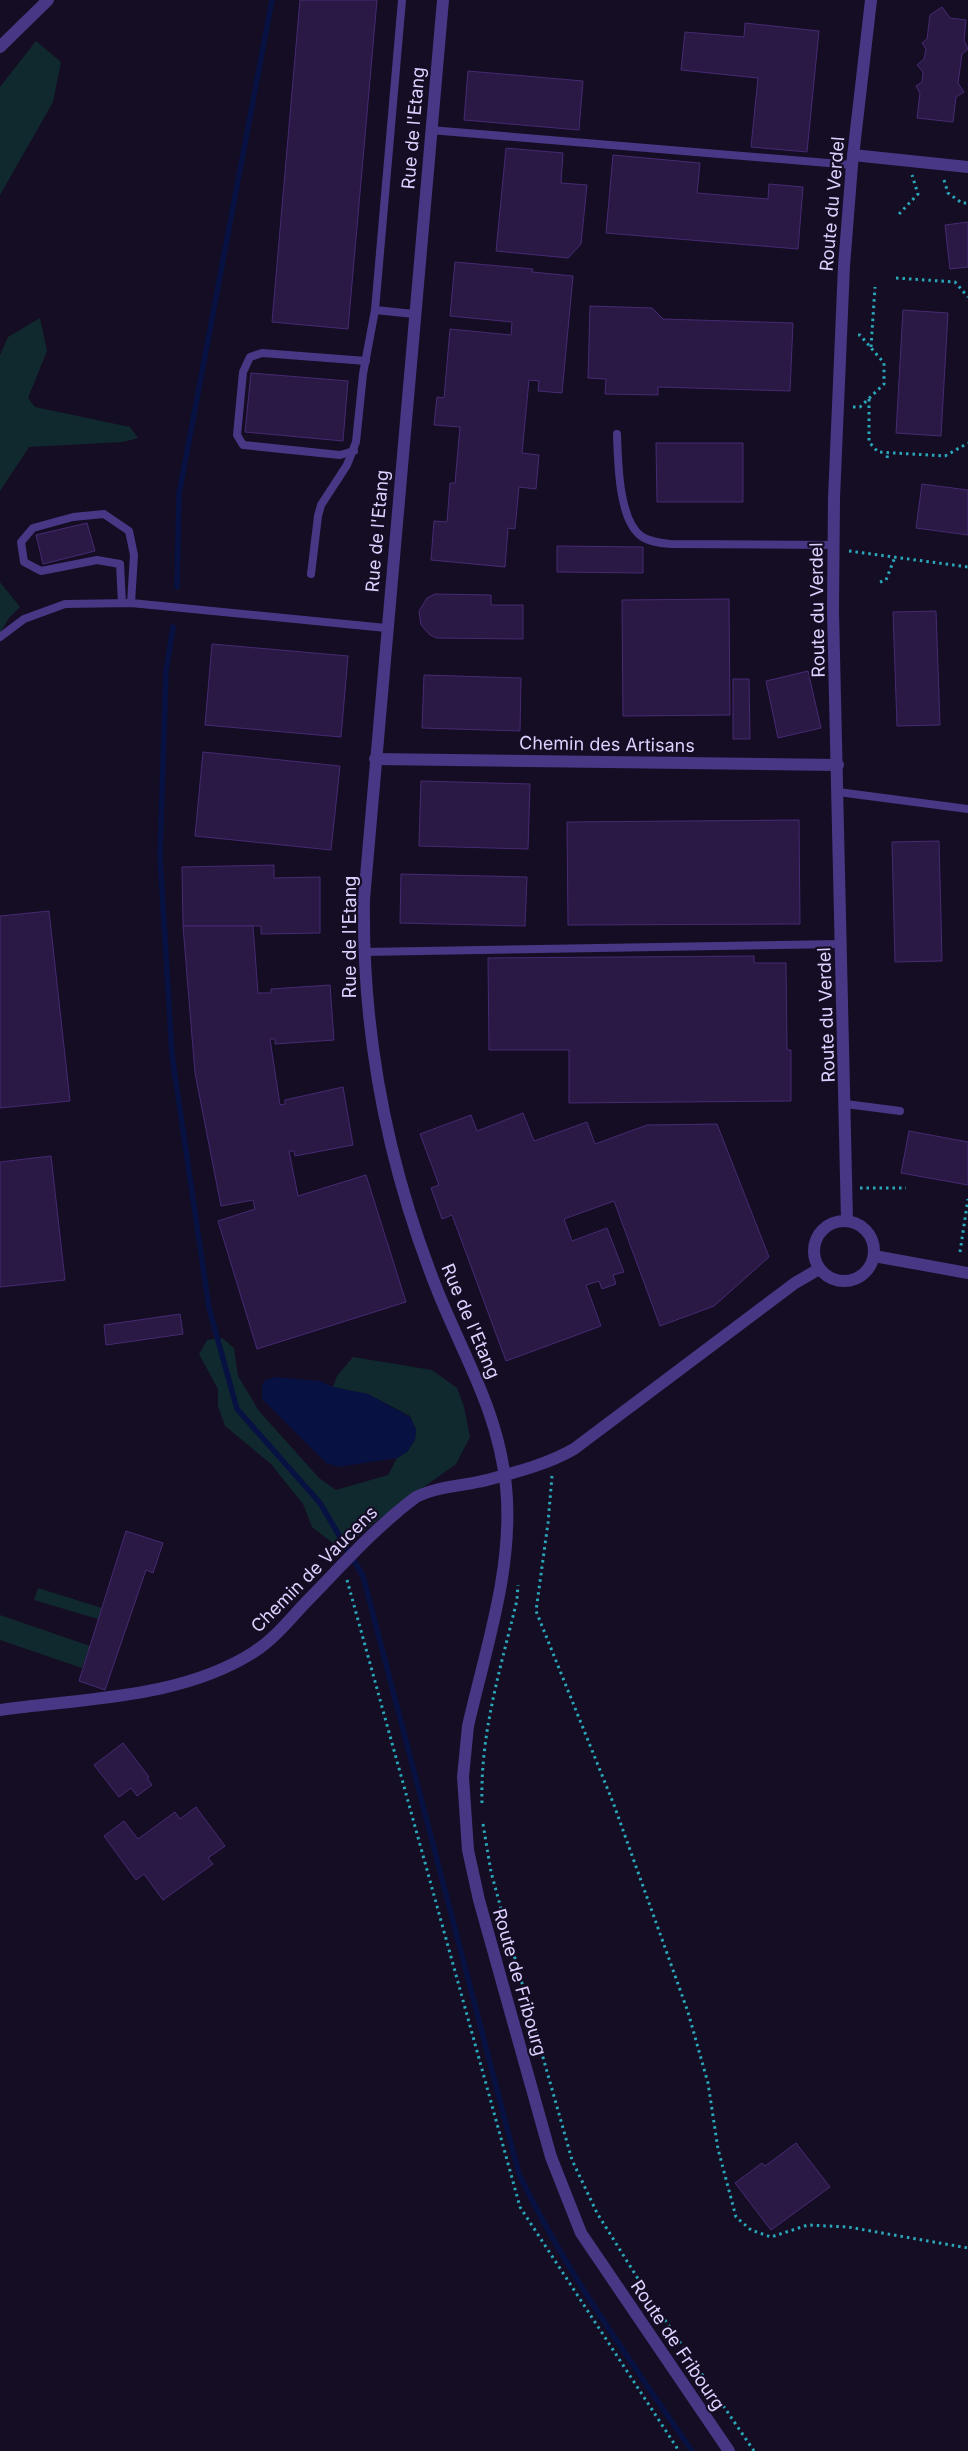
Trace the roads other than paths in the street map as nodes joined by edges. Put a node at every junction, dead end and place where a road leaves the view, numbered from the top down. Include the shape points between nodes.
1 (48, 0) edge
2 (402, 0) edge
3 (443, 0) edge
4 (871, 0) edge
5 (0, 47) edge
6 (430, 130) junction
7 (852, 160) junction
8 (968, 167) edge
9 (375, 310) junction
10 (414, 314) junction
11 (366, 361) junction
12 (617, 434) dead end
13 (354, 451) junction
14 (834, 545) junction
15 (311, 574) dead end
16 (122, 603) junction
17 (131, 603) junction
18 (386, 628) junction
19 (0, 636) edge
20 (375, 759) junction
21 (838, 765) junction
22 (838, 792) junction
23 (968, 809) edge
24 (841, 944) junction
25 (363, 952) junction
26 (846, 1104) junction
27 (900, 1111) dead end
28 (847, 1221) junction
29 (874, 1256) junction
30 (819, 1269) junction
31 (968, 1273) edge
32 (504, 1475) junction
33 (0, 1710) edge
34 (729, 2451) edge

1 - 5 street
2 - 9 lane
3 - 6 street, Rue de l'Etang
4 - 7 street, Route du Verdel
6 - 7 lane
6 - 10 street, Rue de l'Etang
7 - 8 street via 907,160
7 - 14 street, Route du Verdel via 841,316
9 - 10 lane
9 - 11 lane
10 - 18 street, Rue de l'Etang
11 - 13 lane
11 - 13 lane via 262,353 250,357 243,372 237,435 244,444 340,455
12 - 14 lane via 618,466 626,511 639,534 647,539 671,544
13 - 15 lane via 321,505
14 - 21 street, Route du Verdel
16 - 17 lane
16 - 17 lane via 120,564 97,560 41,571 24,562 21,542 33,528 73,517 104,514 129,531 134,555
16 - 19 lane via 64,604 24,619
17 - 18 lane
18 - 20 street, Rue de l'Etang
20 - 21 street, Chemin des Artisans
20 - 25 street, Rue de l'Etang
21 - 22 street, Route du Verdel
22 - 23 lane
22 - 24 street, Route du Verdel
24 - 25 lane
24 - 26 street, Route du Verdel
25 - 32 street, Rue de l'Etang via 380,1098 402,1188 438,1294 491,1416
26 - 27 lane
26 - 28 street, Route du Verdel
28 - 29 street via 865,1229 874,1246
28 - 30 street via 828,1225 816,1240 815,1260
29 - 30 street via 866,1272 851,1281 833,1280
29 - 31 street
30 - 32 street via 795,1283 582,1444 553,1460
32 - 33 street, Chemin de Vaucens via 426,1492 394,1514 279,1630 255,1651 224,1669 185,1682 88,1701
32 - 34 street, Route de Fribourg via 508,1518 504,1568 464,1752 464,1822 472,1872 551,2157 581,2233

